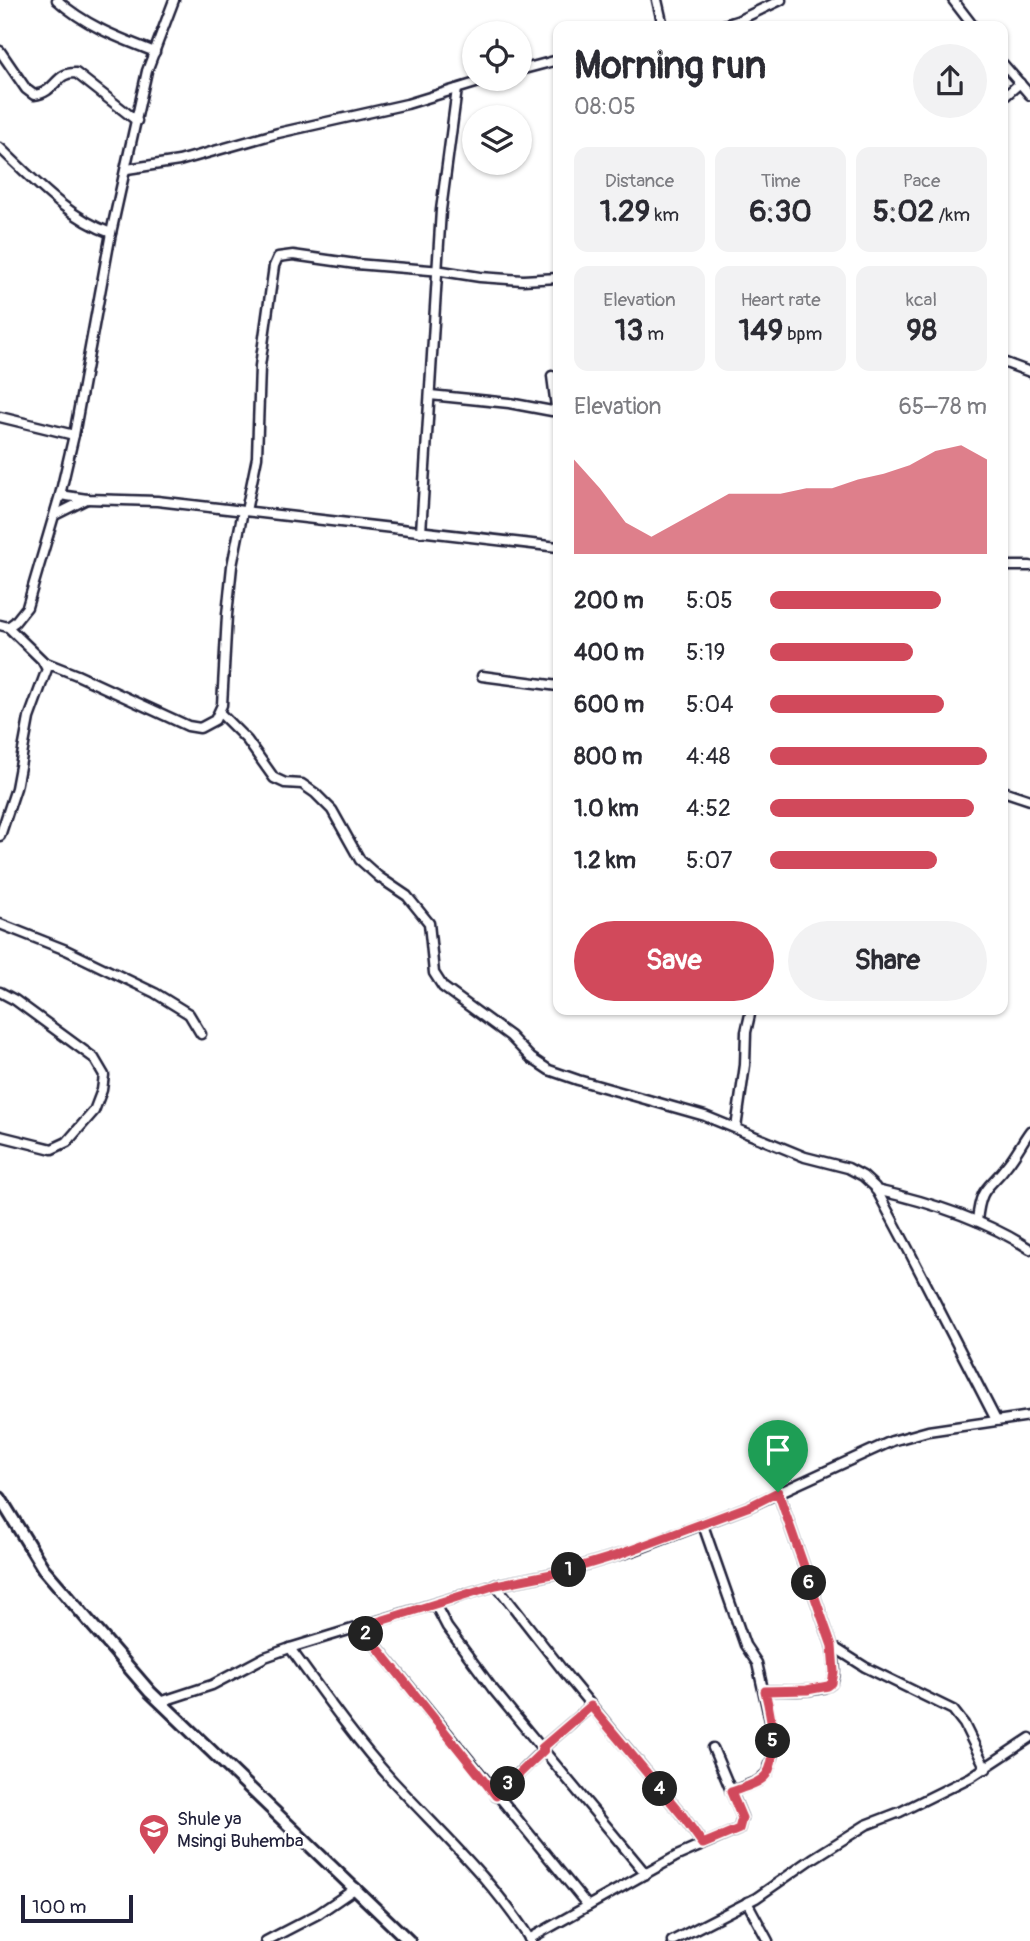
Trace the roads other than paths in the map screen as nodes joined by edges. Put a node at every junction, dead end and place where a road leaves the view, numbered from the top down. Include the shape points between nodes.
1 (57, 0) edge
2 (174, 0) edge
3 (657, 0) edge
4 (781, 0) edge
5 (953, 0) edge
6 (748, 16) junction
7 (662, 21) edge
8 (734, 21) edge
9 (748, 21) edge
10 (969, 21) edge
11 (0, 51) edge
12 (155, 52) junction
13 (553, 61) edge
14 (532, 67) edge
15 (1008, 70) edge
16 (1020, 83) junction
17 (462, 87) edge
18 (457, 89) junction
19 (1008, 94) edge
20 (1030, 95) edge
21 (137, 121) junction
22 (0, 148) edge
23 (127, 169) junction
24 (111, 233) junction
25 (439, 271) junction
26 (553, 278) edge
27 (1008, 364) edge
28 (1030, 372) edge
29 (552, 376) dead end
30 (553, 381) edge
31 (430, 396) junction
32 (553, 410) edge
33 (0, 417) edge
34 (75, 435) junction
35 (60, 495) junction
36 (87, 499) junction
37 (244, 511) junction
38 (55, 515) junction
39 (421, 532) junction
40 (553, 546) edge
41 (1008, 566) edge
42 (1030, 566) edge
43 (4, 626) edge
44 (44, 662) junction
45 (482, 676) dead end
46 (553, 685) edge
47 (220, 713) junction
48 (1008, 793) edge
49 (1030, 800) edge
50 (0, 836) edge
51 (0, 924) edge
52 (0, 992) edge
53 (750, 1015) edge
54 (201, 1034) dead end
55 (736, 1128) junction
56 (1030, 1131) edge
57 (0, 1136) edge
58 (876, 1190) junction
59 (977, 1221) junction
60 (1030, 1249) edge
61 (1030, 1416) edge
62 (996, 1420) junction
63 (778, 1492) junction
64 (0, 1498) edge
65 (703, 1525) junction
66 (496, 1585) junction
67 (435, 1604) junction
68 (361, 1627) junction
69 (832, 1646) junction
70 (290, 1648) junction
71 (765, 1691) junction
72 (160, 1702) junction
73 (591, 1706) junction
74 (1029, 1742) edge
75 (713, 1748) dead end
76 (543, 1749) junction
77 (986, 1769) junction
78 (731, 1792) junction
79 (496, 1796) junction
80 (703, 1844) junction
81 (646, 1874) junction
82 (356, 1888) junction
83 (747, 1902) junction
84 (587, 1906) junction
85 (273, 1940) edge
86 (530, 1940) edge
87 (409, 1941) edge
88 (672, 1941) edge
89 (768, 1941) edge

1 - 12 street via 99,30
2 - 12 street
3 - 7 street
4 - 6 street
5 - 10 street
6 - 8 street
6 - 9 street
11 - 21 street via 34,95 48,92 63,75 76,73
12 - 21 street
13 - 14 street
15 - 16 street
16 - 19 street
16 - 20 street
17 - 18 street
18 - 23 street via 179,161
18 - 25 street via 441,210
21 - 23 street
22 - 24 street via 78,216
23 - 24 street
24 - 34 street
25 - 26 street via 523,280
25 - 31 street
25 - 37 street via 278,257 260,366 257,457
27 - 28 street
29 - 30 street
31 - 32 street
31 - 39 street
33 - 34 street
34 - 35 street
35 - 36 street
35 - 38 street
36 - 37 street
36 - 38 street
37 - 39 street
37 - 47 street via 232,566
38 - 43 street via 27,607 15,622
39 - 40 street
41 - 42 street
43 - 44 street
44 - 47 street via 188,726 207,726
44 - 50 street via 47,672 29,718 16,788
45 - 46 street
47 - 55 street via 247,740 274,778 315,793 332,810 360,860 407,896 429,923 433,972 453,996 549,1070
48 - 49 street
51 - 54 street via 155,993 189,1014
52 - 57 street via 94,1058 104,1075 94,1111 67,1142 52,1149
53 - 55 street
55 - 58 street via 805,1157 848,1168 863,1175
56 - 59 street via 979,1199
58 - 59 street
58 - 62 street
59 - 60 street
61 - 62 street
62 - 63 street via 892,1441
63 - 65 street
63 - 69 street
64 - 72 main road via 43,1568
65 - 66 street via 593,1563
65 - 71 street
66 - 67 street
66 - 73 street
67 - 68 street
67 - 76 street via 492,1688
68 - 70 street
68 - 79 street
69 - 71 street via 834,1672 828,1686
69 - 77 street via 953,1710
70 - 72 street via 212,1685
70 - 86 street via 391,1779 467,1857
71 - 78 street via 773,1741 771,1766 764,1778
72 - 82 main road
73 - 76 street
73 - 80 street
74 - 77 street
75 - 78 street
76 - 79 street
76 - 81 street
77 - 83 street via 866,1825
78 - 80 street via 742,1818 739,1829
79 - 84 street
80 - 81 street
81 - 84 street
82 - 85 street
82 - 87 main road
83 - 88 street
83 - 89 street
84 - 86 street

